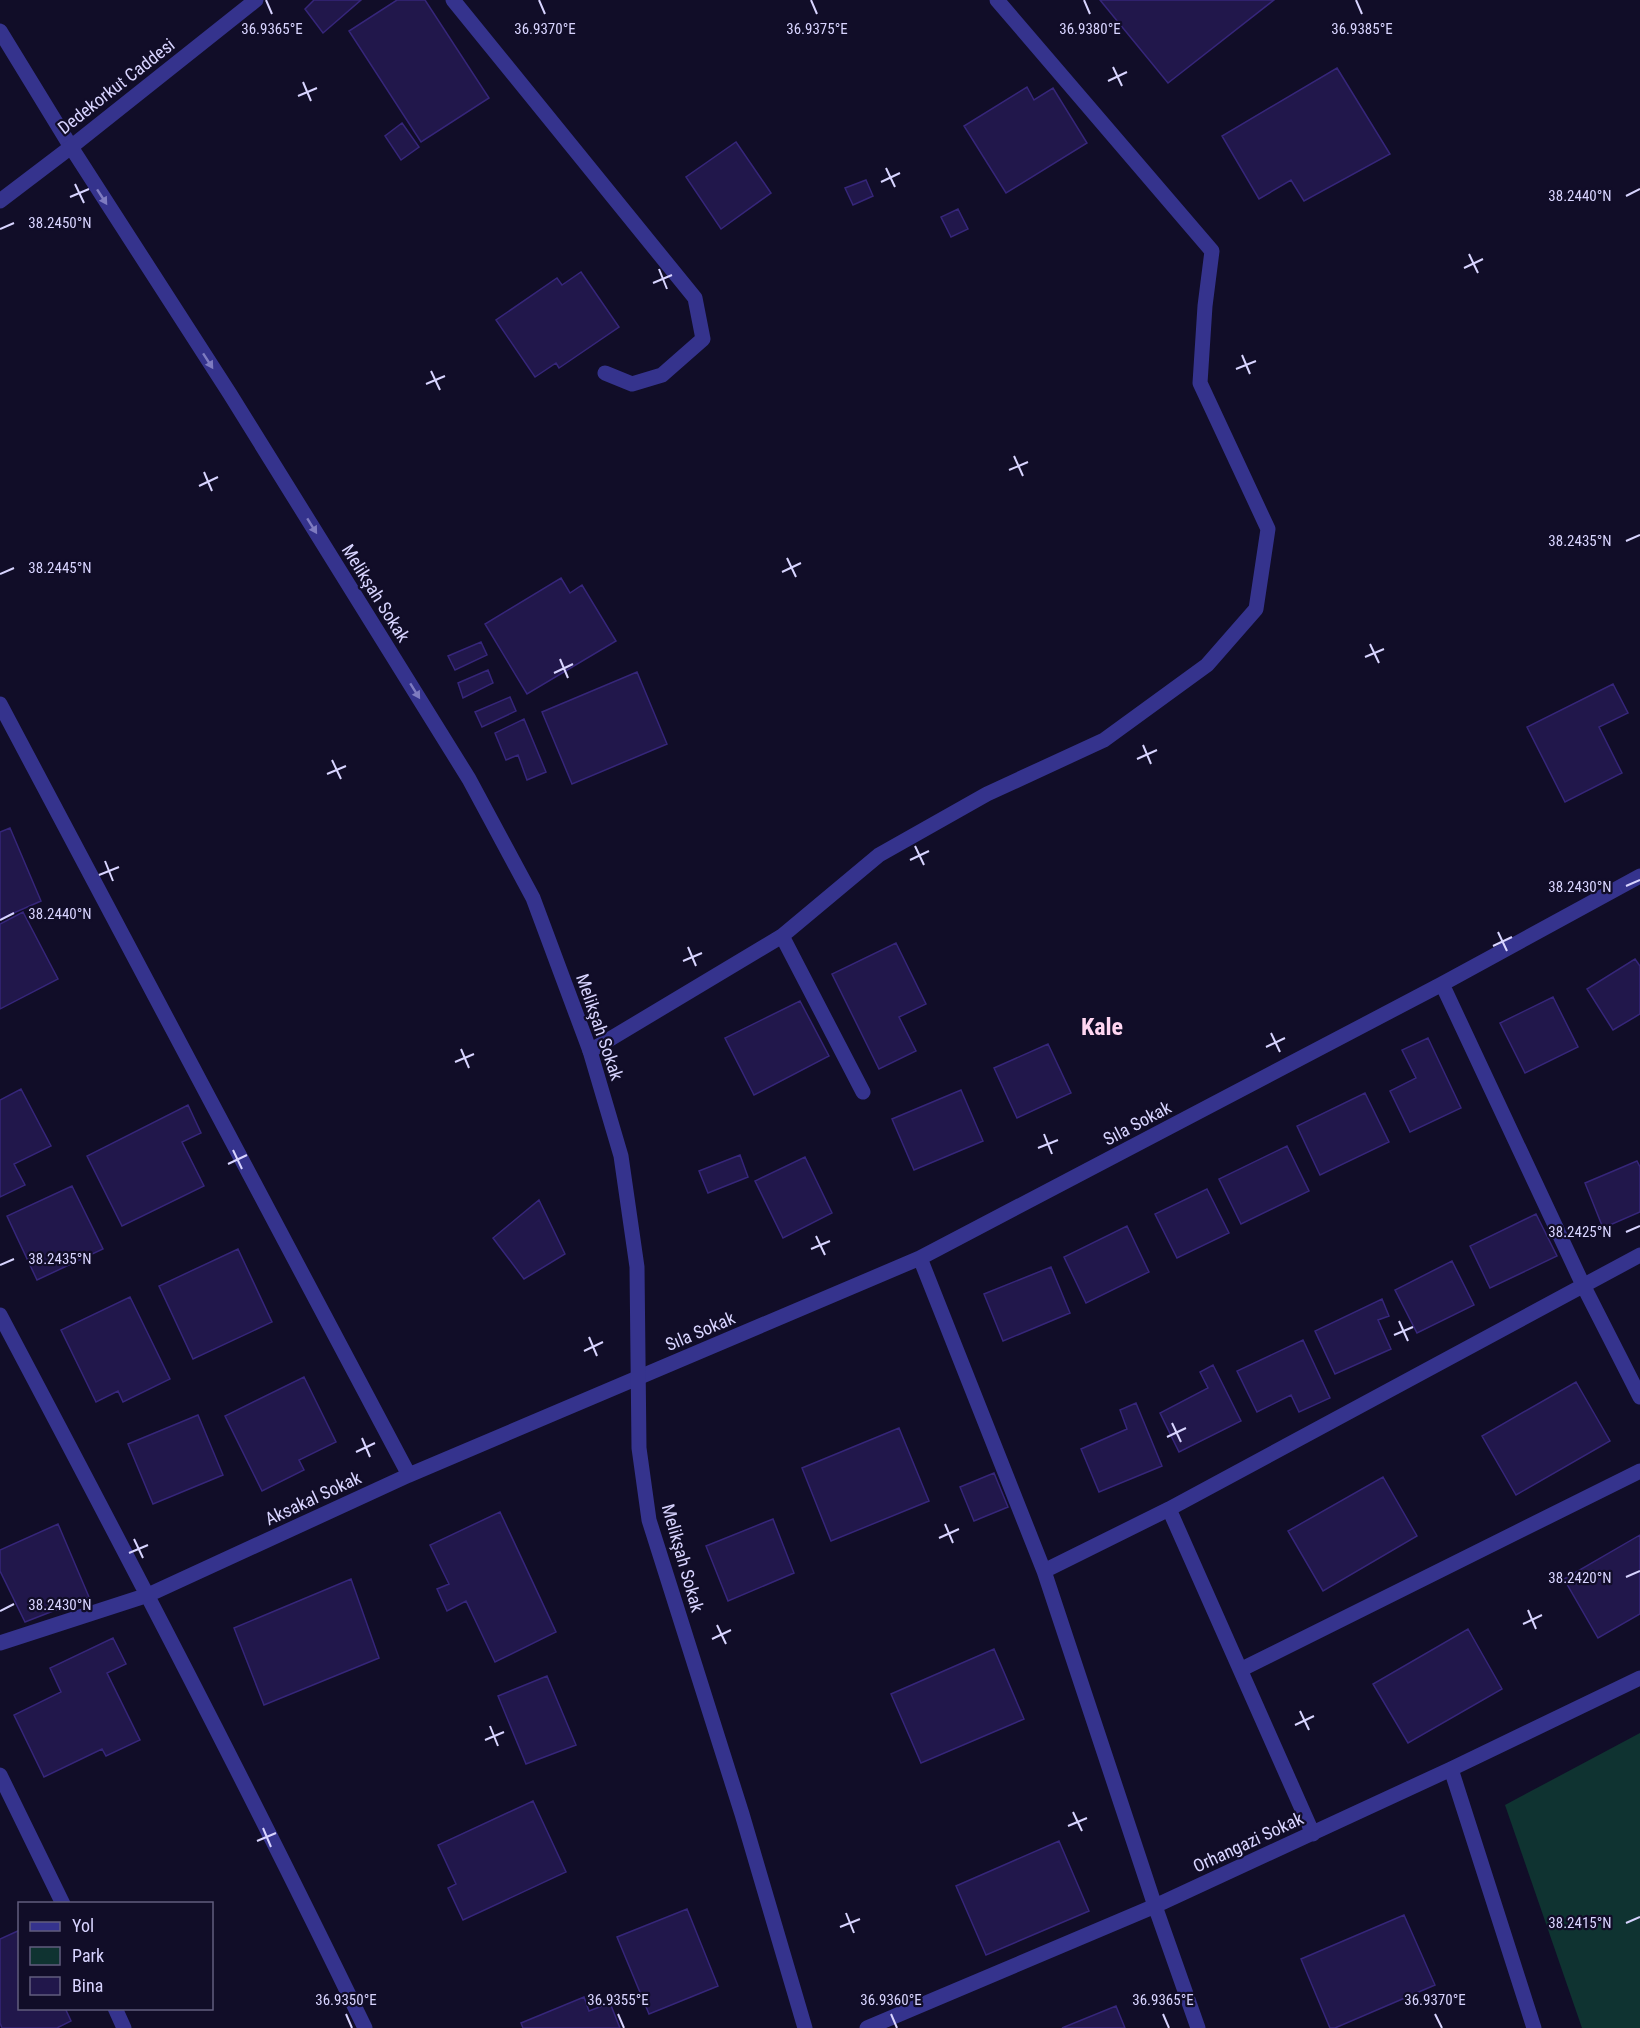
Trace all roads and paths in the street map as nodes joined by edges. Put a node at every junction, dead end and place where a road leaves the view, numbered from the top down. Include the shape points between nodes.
1 (256, 0) edge
2 (453, 0) edge
3 (997, 0) edge
4 (0, 32) edge
5 (71, 147) junction
6 (0, 201) edge
7 (605, 373) dead end
8 (0, 704) edge
9 (1640, 876) edge
10 (782, 936) junction
11 (1442, 984) junction
12 (590, 1051) junction
13 (863, 1092) dead end
14 (1640, 1255) edge
15 (920, 1258) junction
16 (1583, 1285) junction
17 (0, 1315) edge
18 (639, 1378) junction
19 (1640, 1397) edge
20 (1640, 1471) edge
21 (409, 1474) junction
22 (1169, 1509) junction
23 (1044, 1571) junction
24 (148, 1595) junction
25 (0, 1643) edge
26 (1242, 1669) junction
27 (1640, 1678) edge
28 (1451, 1769) junction
29 (0, 1775) edge
30 (1313, 1834) junction
31 (62, 1902) edge
32 (1155, 1906) junction
33 (116, 2010) edge
34 (124, 2028) edge
35 (365, 2028) edge
36 (805, 2028) edge
37 (867, 2028) edge
38 (1198, 2028) edge
39 (1534, 2028) edge

1 - 5 street, Dedekorkut Caddesi
2 - 7 street via 695,298 703,339 662,375 632,384
3 - 10 street via 1212,251 1200,383 1268,529 1256,609 1207,665 1104,741 987,794 879,855
4 - 5 street, Melikşah Sokak
5 - 6 street, Dedekorkut Caddesi
5 -> 12 street, Melikşah Sokak via 469,778 533,898
8 - 21 street
9 - 11 street, Sıla Sokak
10 - 12 street
10 - 13 street
11 - 15 street, Sıla Sokak
11 - 16 street
12 - 18 street, Melikşah Sokak via 621,1156 637,1268
14 - 16 street
15 - 18 street, Sıla Sokak
15 - 23 street
16 - 19 street
16 - 22 street
17 - 24 street
18 - 21 street, Aksakal Sokak
18 - 36 street, Melikşah Sokak via 639,1449 649,1520
20 - 26 street
21 - 24 street, Aksakal Sokak
22 - 23 street
22 - 26 street
23 - 32 street
24 - 25 street, Aksakal Sokak
24 - 35 street
26 - 30 street
27 - 28 street, Orhangazi Sokak
28 - 30 street, Orhangazi Sokak
28 - 39 street
29 - 31 street
30 - 32 street, Orhangazi Sokak
32 - 37 street, Orhangazi Sokak
32 - 38 street
33 - 34 street

